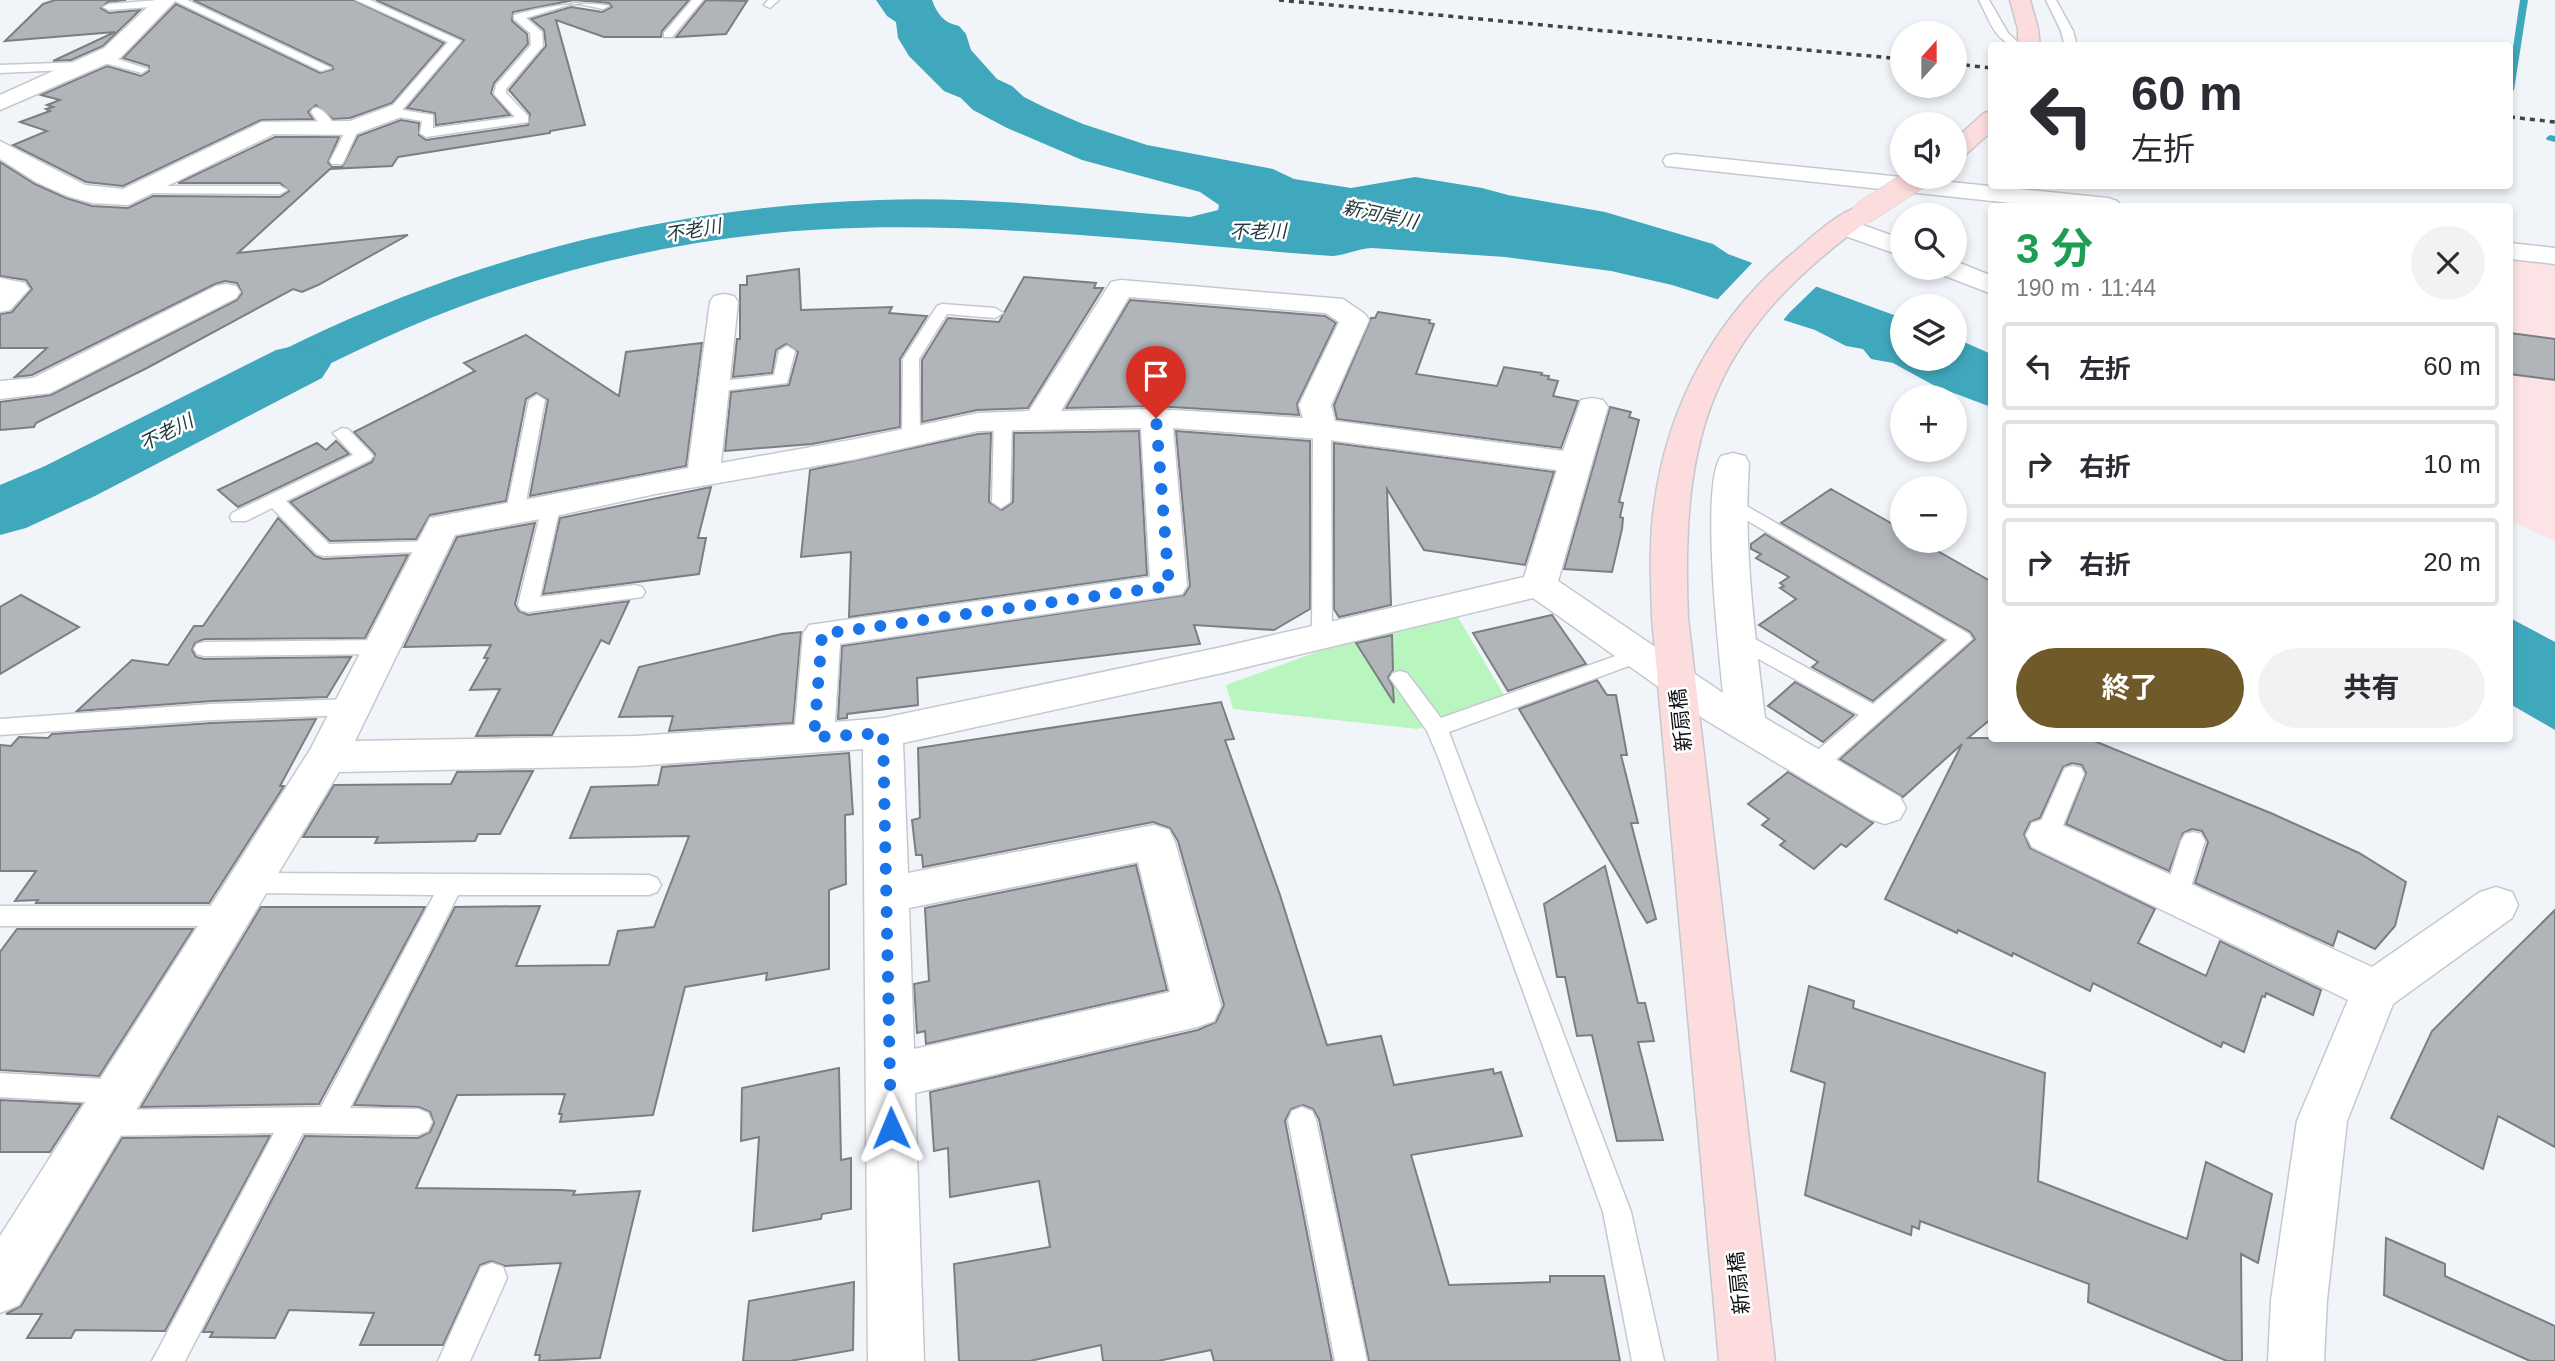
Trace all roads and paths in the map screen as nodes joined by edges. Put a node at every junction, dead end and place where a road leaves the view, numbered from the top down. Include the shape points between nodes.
1 (361, 0) edge
2 (522, 0) edge
3 (575, 0) edge
4 (698, 0) edge
5 (1984, 0) edge
6 (2020, 0) edge
7 (2051, 0) edge
8 (169, 1) edge
9 (603, 6) dead end
10 (109, 7) dead end
11 (541, 9) junction
12 (668, 35) dead end
13 (2012, 42) edge
14 (2029, 42) edge
15 (2070, 42) edge
16 (93, 62) junction
17 (325, 68) dead end
18 (0, 69) edge
19 (142, 69) dead end
20 (0, 103) edge
21 (393, 112) junction
22 (1988, 122) edge
23 (333, 123) junction
24 (1967, 140) edge
25 (0, 148) edge
26 (337, 161) dead end
27 (1675, 161) dead end
28 (1900, 189) edge
29 (143, 190) junction
30 (280, 190) dead end
31 (2052, 203) edge
32 (1853, 219) junction
33 (1890, 241) edge
34 (2513, 251) edge
35 (2555, 256) edge
36 (1967, 275) edge
37 (1988, 284) edge
38 (0, 286) edge
39 (226, 292) dead end
40 (724, 302) dead end
41 (0, 304) edge
42 (995, 313) dead end
43 (787, 351) dead end
44 (713, 387) junction
45 (0, 390) edge
46 (537, 400) dead end
47 (1592, 407) dead end
48 (1156, 418) junction
49 (1038, 421) junction
50 (1003, 422) junction
51 (1322, 429) junction
52 (342, 433) dead end
53 (911, 437) junction
54 (1577, 463) junction
55 (1733, 463) dead end
56 (702, 476) junction
57 (272, 499) junction
58 (1001, 502) dead end
59 (1729, 502) junction
60 (551, 507) junction
61 (515, 512) junction
62 (239, 517) dead end
63 (431, 547) junction
64 (1539, 585) junction
65 (635, 592) dead end
66 (1322, 637) junction
67 (1737, 638) junction
68 (382, 647) junction
69 (204, 649) dead end
70 (1638, 655) junction
71 (1400, 678) dead end
72 (1676, 678) junction
73 (352, 707) junction
74 (1874, 715) junction
75 (1746, 724) junction
76 (0, 727) edge
77 (1437, 728) junction
78 (883, 733) junction
79 (814, 737) junction
80 (327, 757) junction
81 (1814, 766) junction
82 (2073, 774) dead end
83 (1885, 808) dead end
84 (2048, 835) joint
85 (2193, 841) dead end
86 (451, 885) junction
87 (649, 885) dead end
88 (886, 895) junction
89 (2176, 896) junction
90 (239, 900) junction
91 (2496, 905) dead end
92 (0, 916) edge
93 (2375, 991) junction
94 (890, 1077) junction
95 (0, 1085) edge
96 (111, 1107) junction
97 (328, 1120) junction
98 (1302, 1120) dead end
99 (295, 1121) junction
100 (418, 1122) dead end
101 (492, 1278) dead end
102 (0, 1286) edge
103 (168, 1361) edge
104 (454, 1361) edge
105 (896, 1361) edge
106 (1351, 1361) edge
107 (1648, 1361) edge
108 (1748, 1361) edge
109 (2296, 1361) edge

1 - 21 lane via 455,41
2 - 11 lane
3 - 9 lane
3 - 11 lane
4 - 12 lane
5 - 13 lane via 2003,35
6 - 14 street
7 - 15 lane
8 - 10 lane
8 - 16 street via 112,53
8 - 17 lane
11 - 21 lane via 518,17 536,32 537,46 500,88 500,94 524,119 426,133 429,118
16 - 18 lane
16 - 19 lane
16 - 20 street
21 - 23 street
22 - 24 street
23 - 26 lane
23 - 29 street via 270,127
25 - 29 street via 67,189 113,199
27 - 31 street
28 - 32 street, 新扇橋, bridge
29 - 30 lane
32 - 33 street
32 - 72 street, 新扇橋 via 1818,244 1755,303 1703,381 1684,437 1671,504 1669,571
34 - 35 street
36 - 37 street
38 - 41 street via 15,289
39 - 45 street via 39,387
40 - 44 street
42 - 53 lane via 942,309 911,359
43 - 44 lane via 781,379
44 - 56 street
46 - 61 lane
47 - 54 street
48 - 49 street
48 - 51 street
48 - 79 street via 1169,586 822,634
49 - 50 street
49 - 51 street via 1121,288 1333,305 1355,320 1315,405
50 - 53 street via 978,422
50 - 58 lane
51 - 54 street
51 - 66 lane
52 - 57 lane via 364,456
53 - 56 street
54 - 64 street
55 - 59 street
56 - 60 street
57 - 62 lane
57 - 63 lane via 324,550
59 - 67 street
59 - 74 lane via 1962,639
60 - 61 street
60 - 65 lane via 528,605
61 - 63 street via 442,526
63 - 68 street
64 - 66 street
64 - 70 street
66 - 78 street
67 - 74 lane
67 - 75 street
68 - 69 lane
68 - 73 street
70 - 72 street
70 - 77 lane
71 - 77 lane
72 - 75 street
72 - 108 street, 新扇橋
73 - 76 lane
73 - 80 street
74 - 81 lane
75 - 81 street
77 - 107 lane via 1617,1212
78 - 79 street
78 - 88 street
79 - 80 street via 636,751
80 - 90 street
81 - 83 street
82 - 84 lane
84 - 89 street
85 - 89 lane
86 - 87 lane
86 - 90 lane
86 - 97 lane
88 - 94 street
88 - 94 street via 1154,842 1198,1006
89 - 93 street
90 - 92 lane
90 - 96 street
91 - 93 street
93 - 109 street via 2322,1121 2299,1300
94 - 105 street
95 - 96 lane
96 - 99 lane
96 - 102 street
97 - 99 lane
97 - 100 lane
98 - 106 lane
99 - 103 lane
101 - 104 lane

